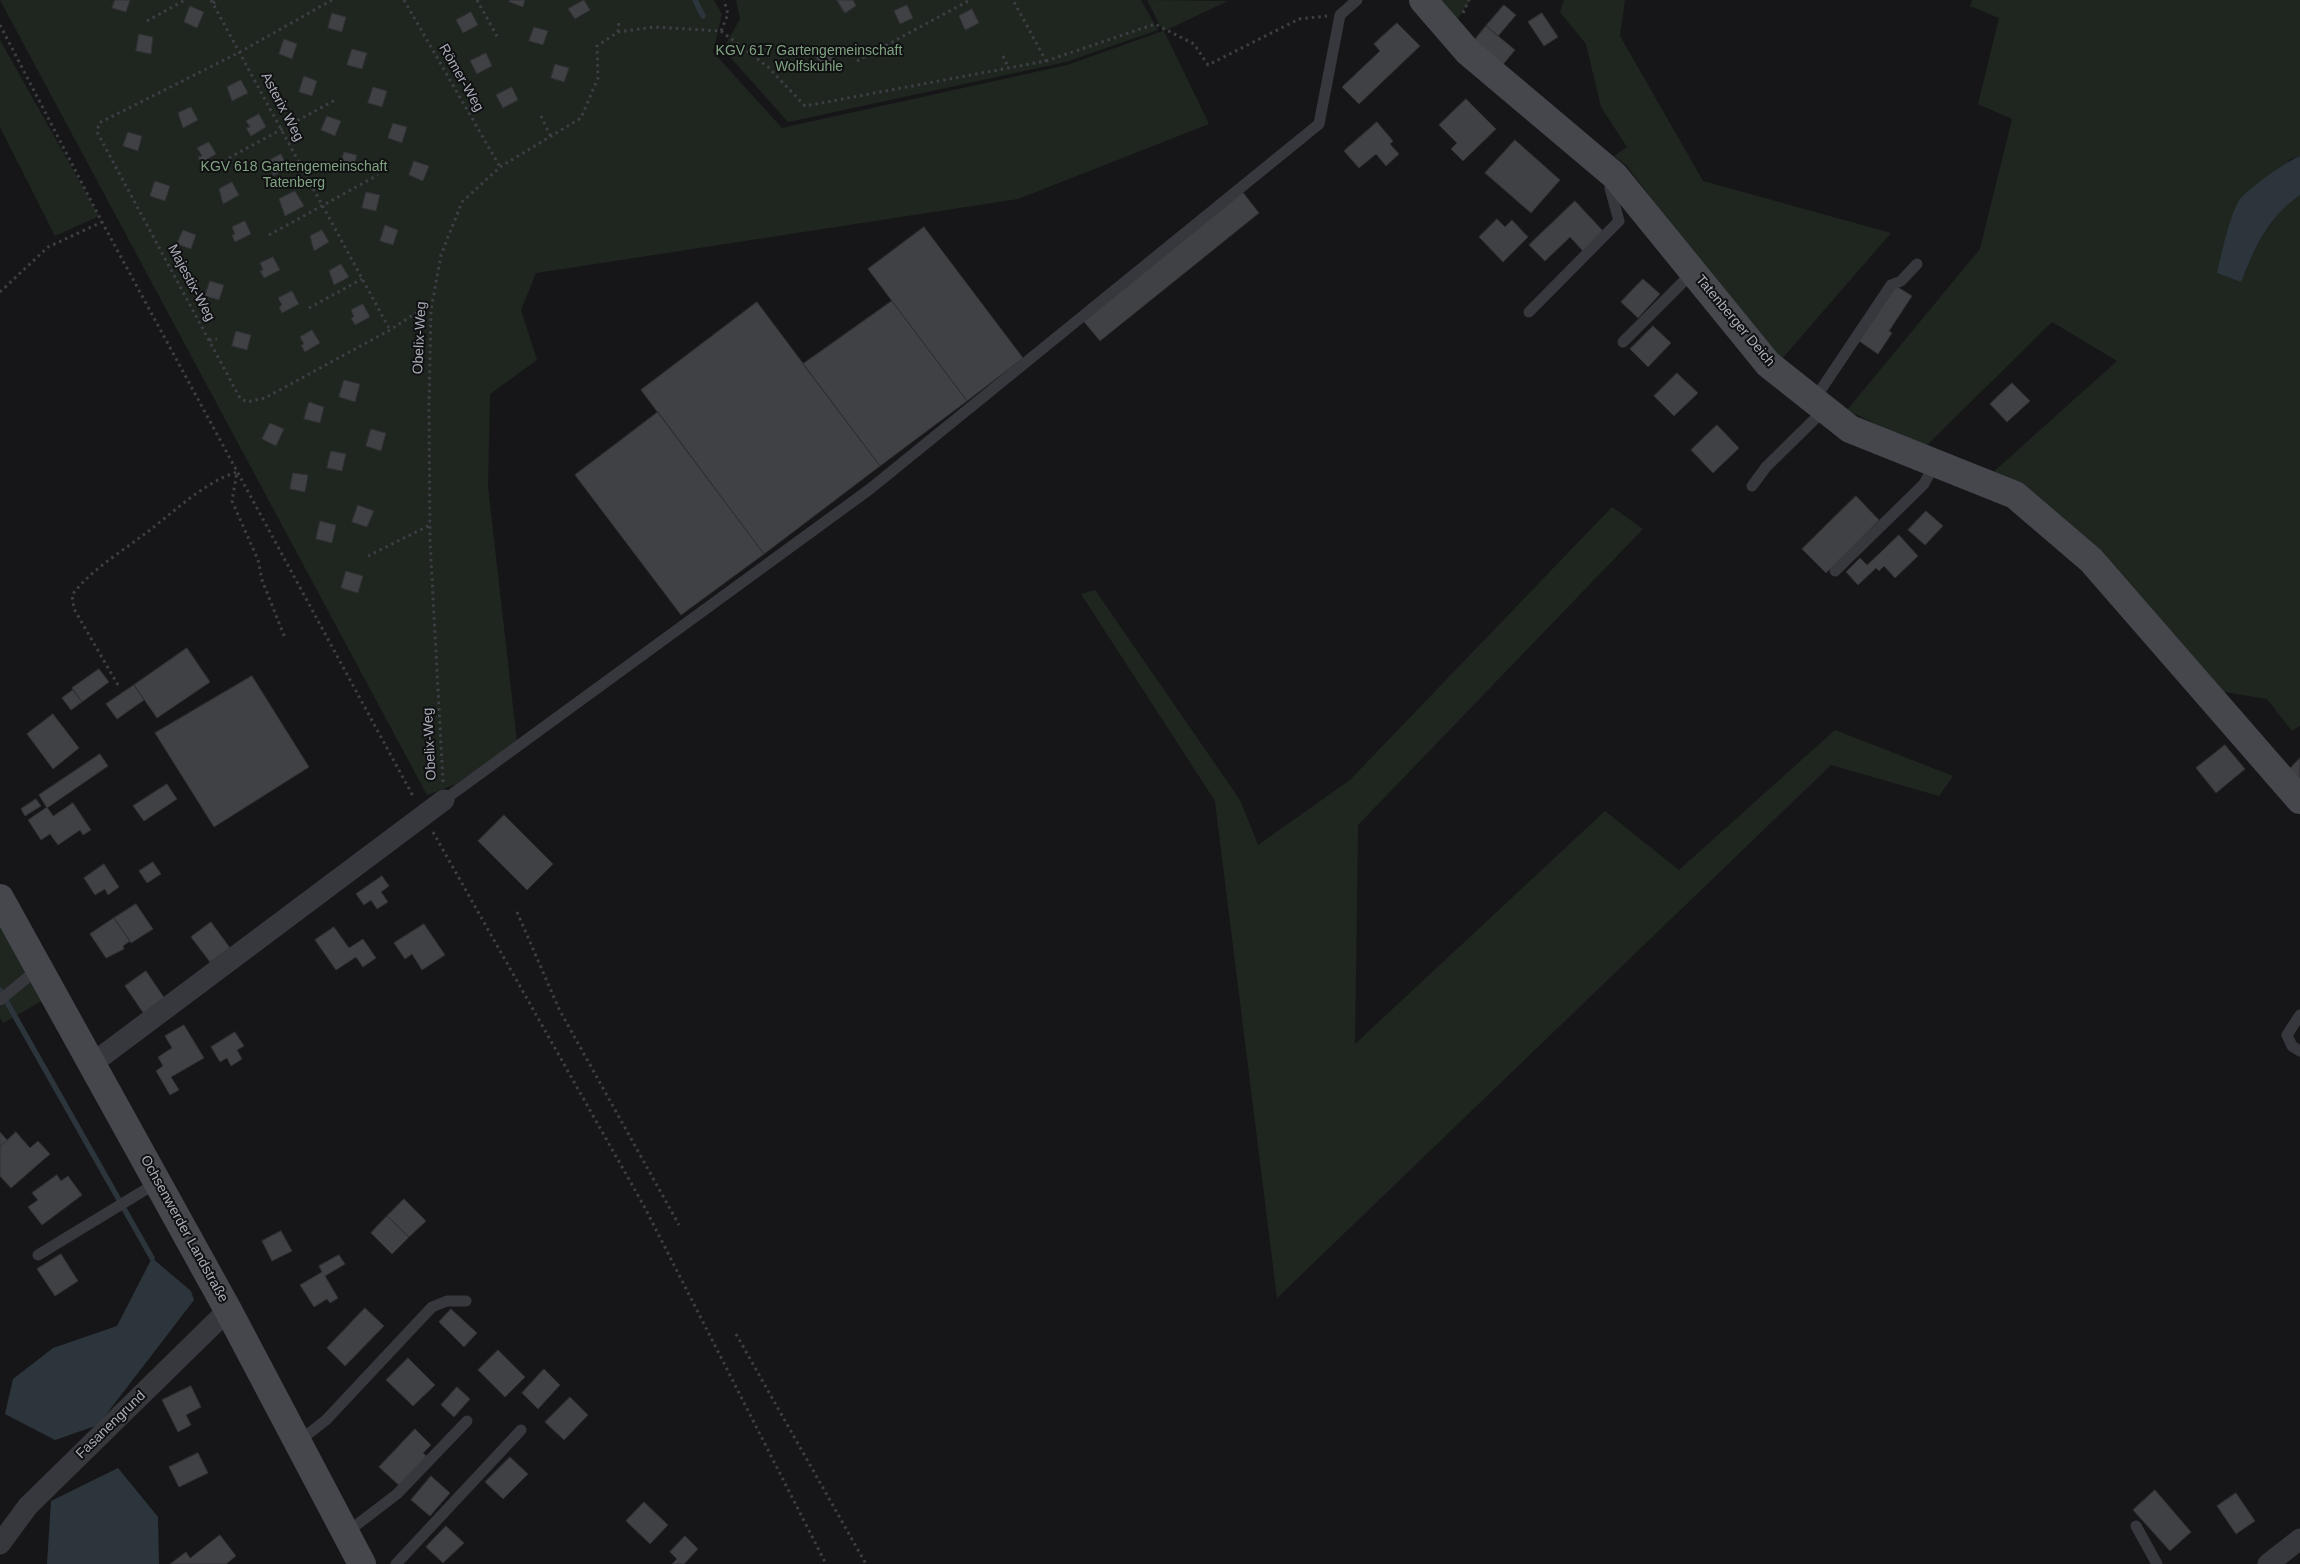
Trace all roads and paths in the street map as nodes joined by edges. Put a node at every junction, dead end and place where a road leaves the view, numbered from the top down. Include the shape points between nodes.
1 (185, 0) edge
2 (219, 0) edge
3 (332, 0) edge
4 (404, 0) edge
5 (477, 0) edge
6 (970, 0) edge
7 (1013, 0) edge
8 (1357, 0) edge
9 (1423, 0) edge
10 (1469, 0) edge
11 (724, 1) edge
12 (212, 2) edge
13 (1466, 7) dead end
14 (1340, 14) junction
15 (148, 21) dead end
16 (619, 22) dead end
17 (0, 25) edge
18 (720, 31) junction
19 (618, 32) junction
20 (499, 40) dead end
21 (240, 52) junction
22 (1003, 56) dead end
23 (857, 61) dead end
24 (1046, 62) junction
25 (1009, 69) junction
26 (336, 100) dead end
27 (542, 116) dead end
28 (281, 130) junction
29 (551, 137) junction
30 (229, 158) dead end
31 (500, 167) junction
32 (378, 175) dead end
33 (1615, 176) junction
34 (322, 205) junction
35 (102, 222) junction
36 (269, 235) dead end
37 (1917, 264) dead end
38 (1693, 272) junction
39 (362, 279) junction
40 (0, 292) edge
41 (432, 303) junction
42 (309, 308) dead end
43 (1529, 312) dead end
44 (390, 330) junction
45 (217, 339) dead end
46 (209, 340) junction
47 (1623, 342) dead end
48 (1819, 404) junction
49 (1935, 463) junction
50 (237, 472) junction
51 (1752, 486) dead end
52 (430, 524) junction
53 (368, 556) dead end
54 (1834, 571) dead end
55 (285, 638) dead end
56 (118, 685) dead end
57 (444, 800) junction
58 (2300, 800) edge
59 (422, 814) junction
60 (0, 898) edge
61 (517, 912) dead end
62 (39, 968) junction
63 (0, 1000) edge
64 (2300, 1015) edge
65 (2300, 1051) edge
66 (93, 1063) junction
67 (158, 1182) junction
68 (679, 1225) dead end
69 (38, 1255) dead end
70 (466, 1301) dead end
71 (228, 1310) junction
72 (736, 1334) dead end
73 (467, 1421) dead end
74 (521, 1430) dead end
75 (298, 1442) junction
76 (2136, 1526) dead end
77 (346, 1533) junction
78 (2300, 1539) edge
79 (0, 1544) edge
80 (362, 1564) edge
81 (396, 1564) edge
82 (826, 1564) edge
83 (866, 1564) edge
84 (2157, 1564) edge
85 (2268, 1564) edge

1 - 15 path
2 - 12 path
3 - 21 path
4 - 31 path, Römer-Weg
5 - 20 path
6 - 23 path
7 - 24 path
8 - 14 lane
9 - 33 street, Tatenberger Deich via 1468,52
10 - 13 path
11 - 18 path via 728,14
12 - 21 path, Asterix Weg
14 - 24 path via 1298,19 1208,65 1194,44 1155,24
14 - 57 lane via 1319,124 870,489
16 - 19 path
17 - 35 path
18 - 19 path, Obelix-Weg via 654,28
18 - 25 path via 768,67 805,106
19 - 29 path, Obelix-Weg via 597,46 598,78 581,118
21 - 28 path, Asterix Weg
21 - 46 path, Majestix-Weg via 99,123 97,132
22 - 25 path
24 - 25 path
26 - 28 path
27 - 29 path
28 - 30 path
28 - 34 path, Asterix Weg
29 - 31 path, Obelix-Weg
31 - 41 path, Obelix-Weg via 462,202 441,255
32 - 34 path
33 - 38 street, Tatenberger Deich
33 - 43 lane via 1610,188 1619,220
34 - 36 path
34 - 39 path, Asterix Weg
35 - 40 path via 48,247
35 - 50 path
37 - 48 lane via 1901,281 1891,285
38 - 47 lane
38 - 48 street, Tatenberger Deich via 1768,364
39 - 42 path
39 - 44 path, Asterix Weg
41 - 44 path, Majestix-Weg
41 - 52 path, Obelix-Weg
44 - 46 path, Majestix-Weg via 255,401 247,402 240,398
45 - 46 path
48 - 49 street, Tatenberger Deich via 1850,429
48 - 51 lane
49 - 54 lane via 1924,484
49 - 58 street, Tatenberger Deich via 2015,495 2091,560
50 - 55 path via 232,501 258,560 262,580
50 - 56 path via 222,477 195,496 97,570 72,595 74,609
50 - 59 path
52 - 53 path
52 - 57 path, Obelix-Weg
57 - 59 street
59 - 66 street
59 - 82 path via 644,1206
60 - 62 street, Ochsenwerder Landstraße
61 - 68 path via 559,1009
62 - 63 lane
62 - 66 street, Ochsenwerder Landstraße
64 - 65 lane via 2287,1035 2292,1046
66 - 67 street, Ochsenwerder Landstraße
67 - 69 lane
67 - 71 street, Ochsenwerder Landstraße
70 - 75 lane via 447,1301 432,1307 326,1420
71 - 75 street, Ochsenwerder Landstraße
71 - 79 street, Fasanengrund via 28,1506
72 - 83 path
73 - 77 lane via 398,1494
74 - 81 lane
75 - 77 street, Ochsenwerder Landstraße
76 - 84 lane
77 - 80 street, Ochsenwerder Landstraße
78 - 85 street

